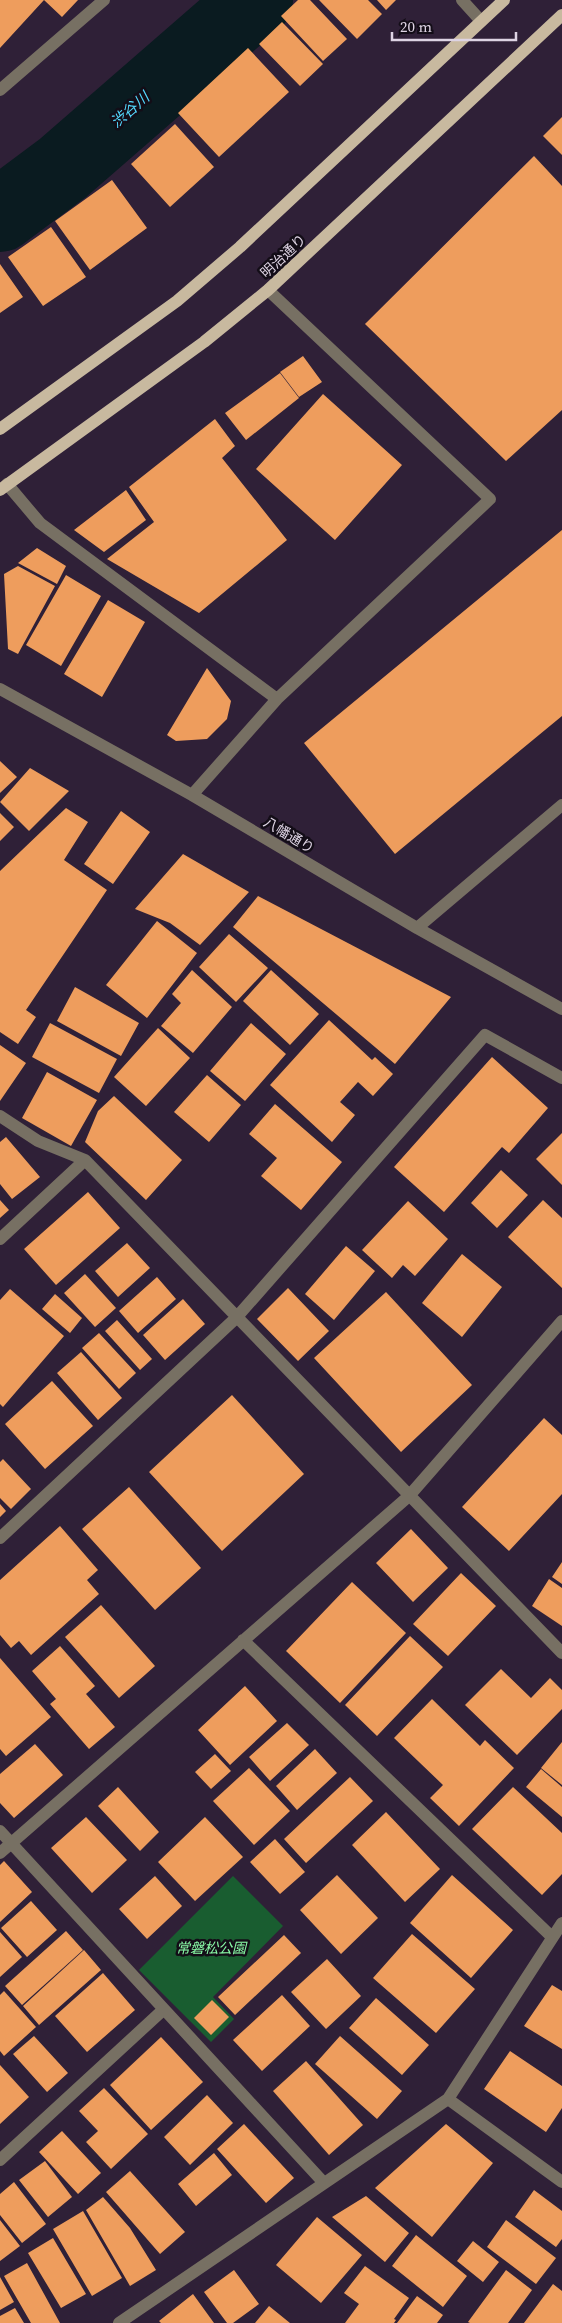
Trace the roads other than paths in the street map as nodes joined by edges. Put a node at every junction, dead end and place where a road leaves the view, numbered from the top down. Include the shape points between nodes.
1 (104, 0) edge
2 (462, 0) edge
3 (504, 0) edge
4 (562, 15) edge
5 (482, 21) junction
6 (0, 90) edge
7 (268, 290) junction
8 (0, 429) edge
9 (4, 487) edge
10 (0, 689) edge
11 (277, 699) junction
12 (192, 796) junction
13 (562, 805) edge
14 (417, 928) junction
15 (562, 1008) edge
16 (562, 1078) edge
17 (0, 1116) edge
18 (85, 1160) junction
19 (0, 1239) edge
20 (236, 1318) junction
21 (562, 1320) edge
22 (409, 1496) junction
23 (0, 1538) edge
24 (242, 1640) junction
25 (562, 1653) edge
26 (0, 1831) edge
27 (11, 1843) junction
28 (0, 1853) edge
29 (562, 1922) edge
30 (552, 1937) junction
31 (163, 2010) junction
32 (448, 2099) junction
33 (0, 2160) edge
34 (562, 2182) edge
35 (324, 2183) junction
36 (118, 2323) edge

1 - 6 street
2 - 5 street
3 - 5 main road
4 - 7 main road, 明治通り
5 - 8 main road via 240,247 177,301
7 - 9 main road, 明治通り via 204,342
7 - 11 street via 490,499
9 - 11 street via 40,523
10 - 12 street, 八幡通り
11 - 12 street
12 - 14 street, 八幡通り
13 - 14 street
14 - 15 street, 八幡通り
16 - 20 street via 485,1034
17 - 18 street via 38,1141
18 - 19 street
18 - 20 street
20 - 22 street
20 - 23 street
21 - 22 street
22 - 24 street
22 - 25 street
24 - 27 street
24 - 30 street
26 - 27 street
27 - 28 street
27 - 31 street
29 - 30 street
30 - 32 street
31 - 33 street
31 - 35 street
32 - 34 street
32 - 35 street
35 - 36 street

